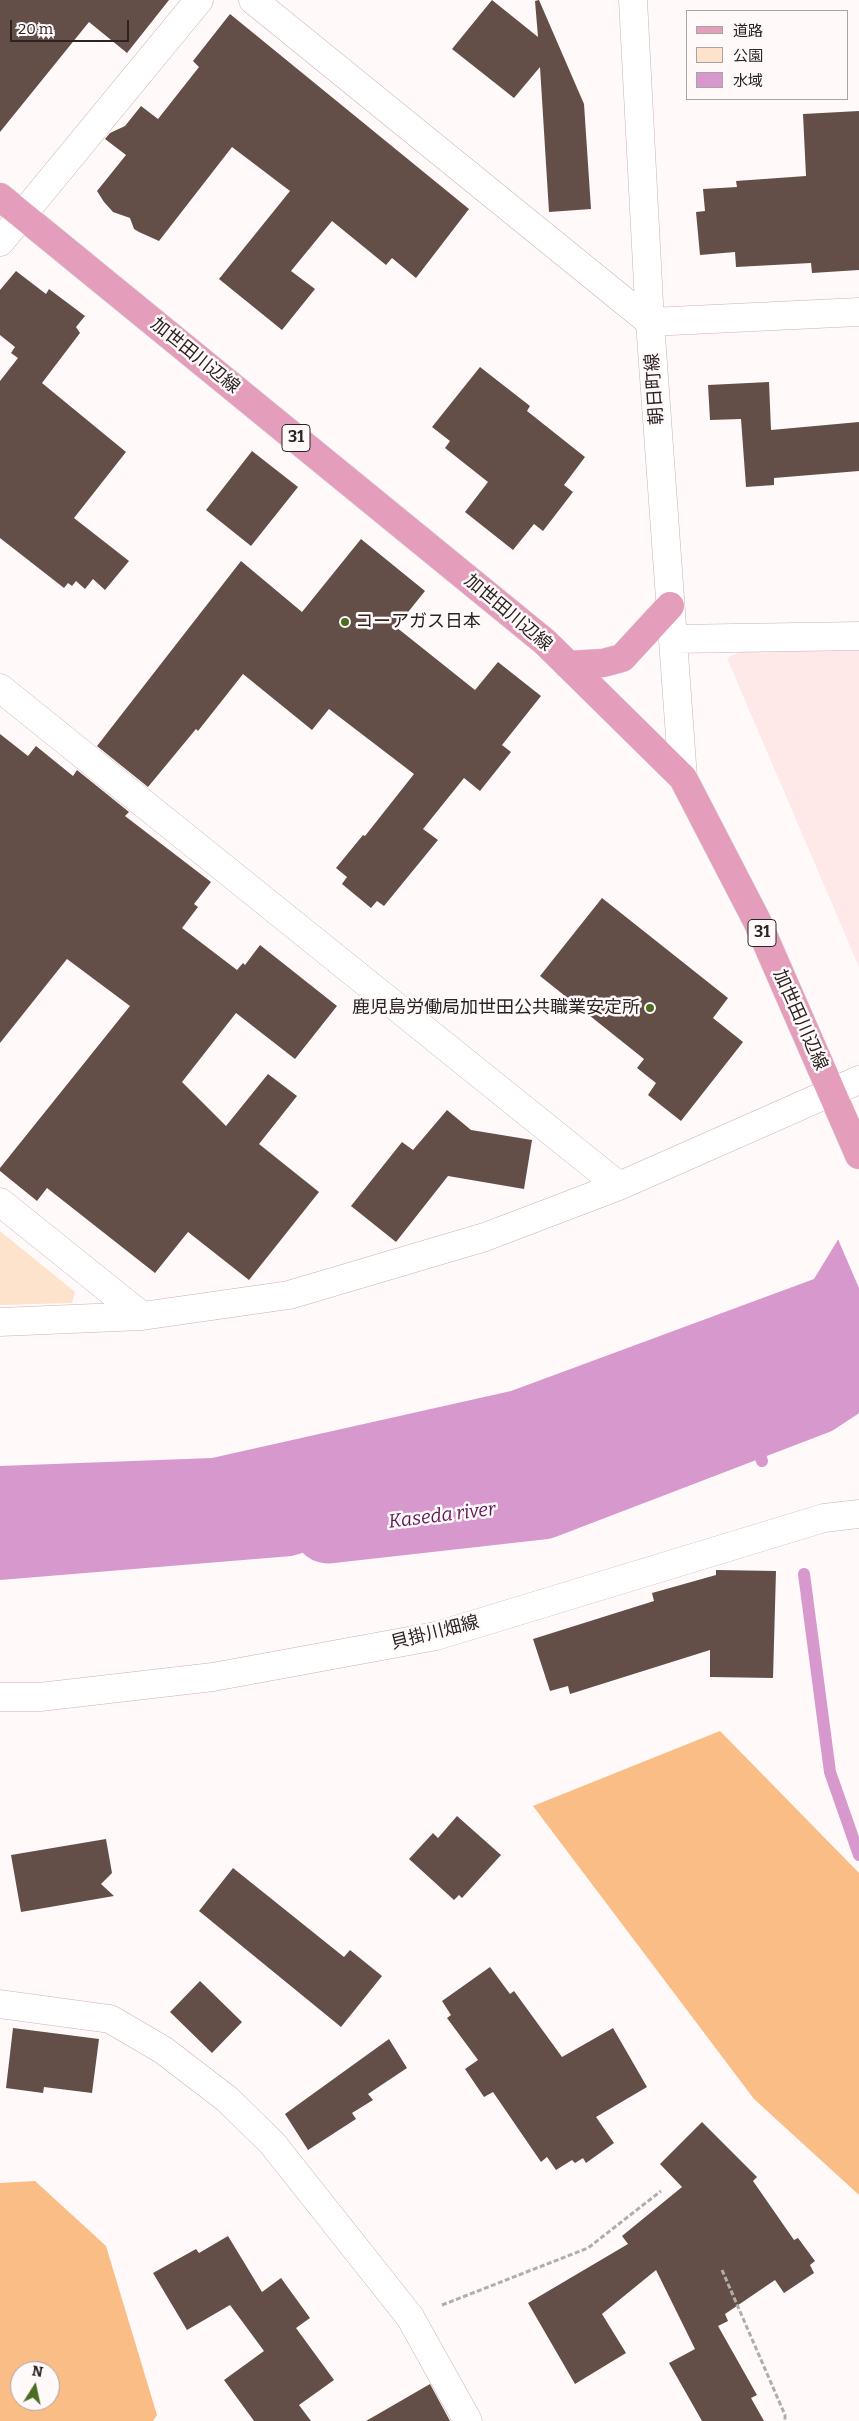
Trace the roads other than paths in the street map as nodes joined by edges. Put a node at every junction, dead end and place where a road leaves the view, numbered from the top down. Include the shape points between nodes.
1 (199, 0) edge
2 (253, 0) edge
3 (633, 0) edge
4 (0, 197) edge
5 (22, 214) junction
6 (0, 242) edge
7 (859, 312) edge
8 (650, 322) junction
9 (670, 606) junction
10 (859, 636) edge
11 (673, 639) junction
12 (568, 665) junction
13 (0, 688) edge
14 (683, 778) junction
15 (859, 1080) edge
16 (832, 1092) junction
17 (854, 1143) edge
18 (619, 1186) junction
19 (0, 1202) edge
20 (142, 1316) junction
21 (0, 1322) edge
22 (859, 1514) edge
23 (0, 1697) edge
24 (0, 2004) edge
25 (468, 2421) edge

1 - 5 street
2 - 8 street
3 - 8 street, 朝日町線
4 - 5 main road, 加世田川辺線 / 31
5 - 6 street
5 - 12 main road, 加世田川辺線 / 31 via 545,642
7 - 8 street
8 - 9 street, 朝日町線
9 - 11 street, 朝日町線
9 - 12 main road via 622,658 603,663
10 - 11 street
11 - 14 street, 朝日町線
12 - 14 main road, 加世田川辺線 / 31
13 - 18 street
14 - 16 main road, 加世田川辺線 / 31 via 757,922
15 - 16 street
16 - 17 main road, 加世田川辺線 / 31
16 - 18 street
18 - 20 street via 485,1237 289,1295
19 - 20 street
20 - 21 street
22 - 23 street, 貝掛川畑線 via 824,1518 436,1636 212,1677 40,1696
24 - 25 street via 110,2018 164,2050 227,2099 272,2143 410,2317

